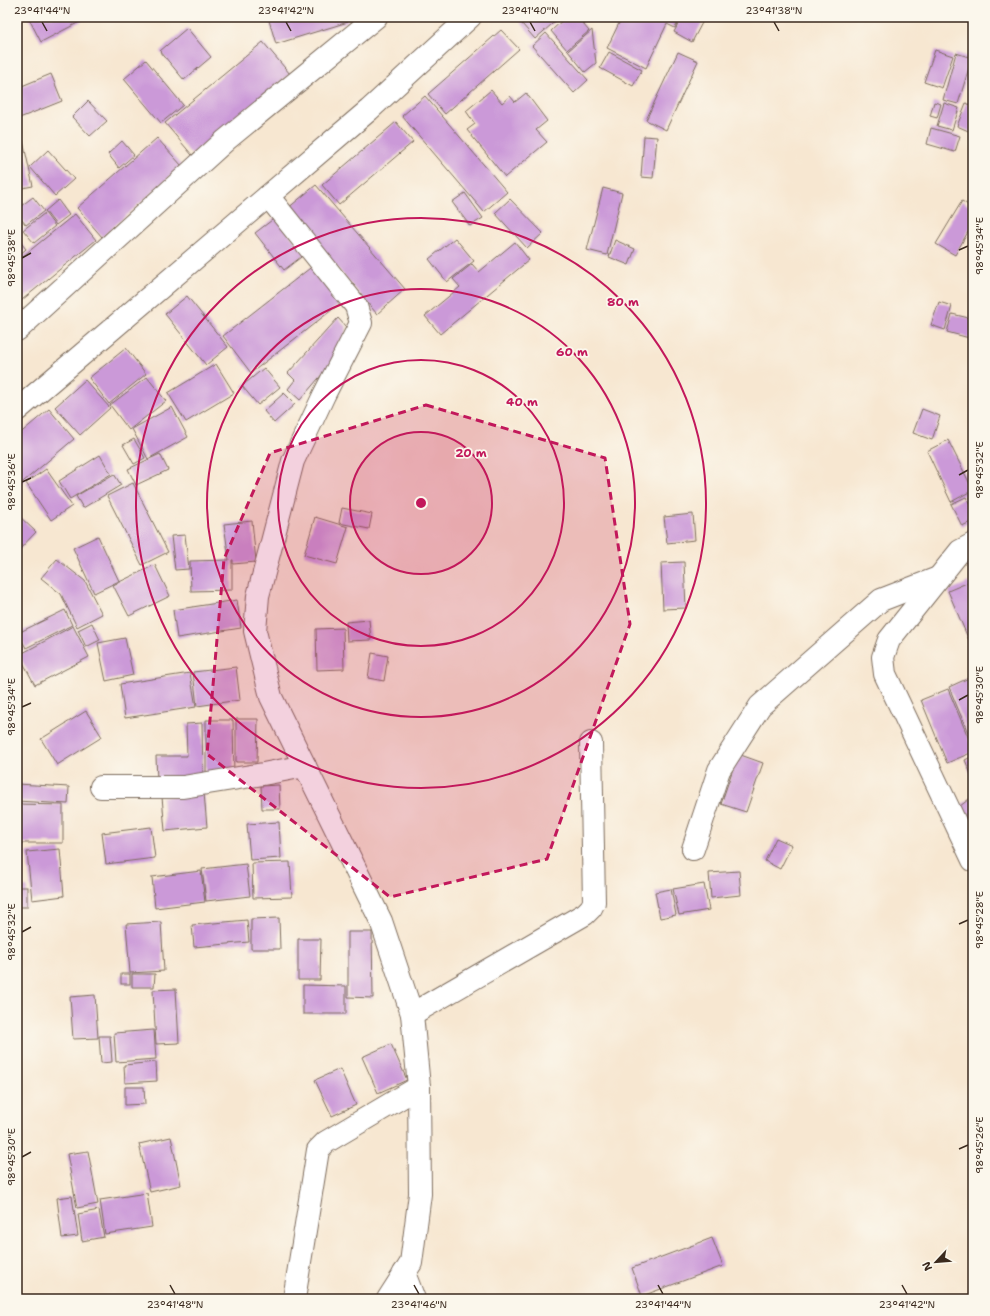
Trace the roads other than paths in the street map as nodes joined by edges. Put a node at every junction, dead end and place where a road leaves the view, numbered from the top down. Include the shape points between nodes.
1 (376, 17) edge
2 (470, 17) edge
3 (268, 196) junction
4 (17, 330) edge
5 (17, 410) edge
6 (973, 544) edge
7 (938, 578) junction
8 (591, 743) dead end
9 (305, 766) junction
10 (101, 787) dead end
11 (693, 849) dead end
12 (973, 860) edge
13 (412, 1014) junction
14 (419, 1088) junction
15 (404, 1274) junction
16 (294, 1299) edge
17 (388, 1299) edge
18 (414, 1299) edge

1 - 4 street via 226,140
2 - 3 street via 369,110
3 - 5 street
3 - 9 street via 356,306 361,323 293,461 258,596 256,632 271,696
6 - 7 street via 960,551
7 - 11 street via 882,600 760,706 719,770
7 - 12 street via 889,640 883,657 885,674
8 - 13 street via 594,902 591,908
9 - 10 street via 183,786
9 - 13 street via 381,921
13 - 14 street
14 - 15 street via 420,1194 411,1263
14 - 16 street via 326,1142 318,1150
15 - 17 street
15 - 18 street

